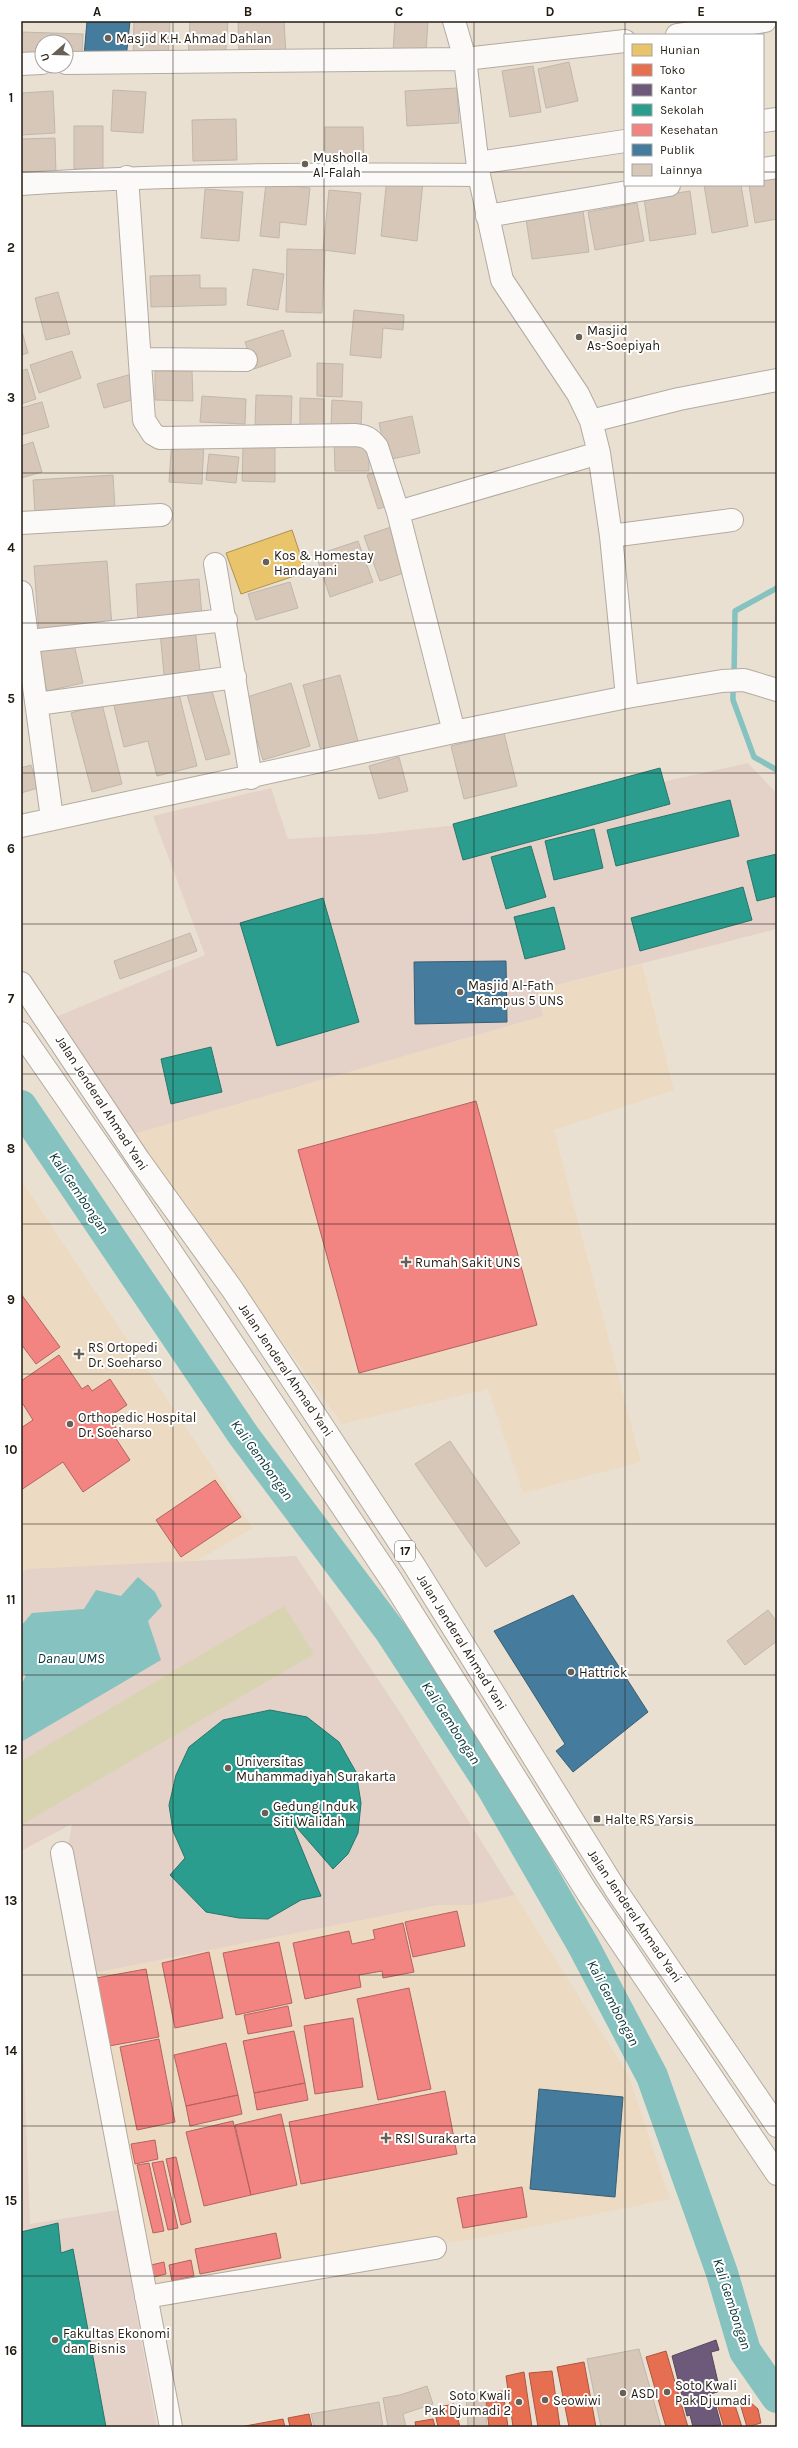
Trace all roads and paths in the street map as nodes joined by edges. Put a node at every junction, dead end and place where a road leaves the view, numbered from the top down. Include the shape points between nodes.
1 (454, 21) edge
2 (765, 21) edge
3 (683, 34) edge
4 (624, 41) edge
5 (465, 59) junction
6 (34, 63) edge
7 (74, 63) edge
8 (21, 64) edge
9 (777, 119) edge
10 (764, 121) edge
11 (624, 141) edge
12 (777, 167) edge
13 (478, 169) junction
14 (764, 169) edge
15 (127, 177) junction
16 (21, 184) edge
17 (663, 186) edge
18 (487, 216) junction
19 (140, 359) junction
20 (246, 360) dead end
21 (777, 380) edge
22 (591, 421) junction
23 (599, 453) junction
24 (398, 512) junction
25 (161, 515) dead end
26 (732, 520) dead end
27 (21, 523) edge
28 (611, 536) junction
29 (215, 564) dead end
30 (21, 592) edge
31 (226, 620) junction
32 (25, 628) edge
33 (235, 677) junction
34 (777, 690) edge
35 (627, 697) junction
36 (37, 704) junction
37 (454, 732) junction
38 (251, 778) junction
39 (52, 818) junction
40 (21, 826) edge
41 (21, 982) edge
42 (21, 1033) edge
43 (232, 1289) junction
44 (208, 1306) junction
45 (62, 1853) dead end
46 (777, 2126) edge
47 (777, 2174) edge
48 (435, 2248) dead end
49 (146, 2297) junction
50 (171, 2427) edge

1 - 5 main road
2 - 3 main road
4 - 5 main road
5 - 7 main road
5 - 13 main road
6 - 8 main road
9 - 10 main road
11 - 13 main road
12 - 14 main road
13 - 15 main road
13 - 18 main road
15 - 16 main road
15 - 19 main road
17 - 18 main road
18 - 22 main road via 502,280 578,394
19 - 20 main road
19 - 24 main road via 144,420 153,434 160,438 365,436 377,447
21 - 22 main road via 679,399
22 - 23 main road
23 - 24 main road
23 - 28 main road
24 - 37 main road
25 - 27 main road
26 - 28 main road
28 - 35 main road
29 - 31 main road
30 - 32 main road
31 - 32 main road
31 - 33 main road
32 - 36 main road
33 - 36 main road
33 - 38 main road
34 - 35 main road via 744,680 722,681
35 - 37 main road
36 - 39 main road
37 - 38 main road
38 - 39 main road
39 - 40 main road
41 - 43 main road, Jalan Jenderal Ahmad Yani / 17 via 139,1160
42 - 44 main road, Jalan Jenderal Ahmad Yani / 17
43 - 44 main road
43 - 46 main road, Jalan Jenderal Ahmad Yani / 17 via 407,1555 616,1890
44 - 47 main road, Jalan Jenderal Ahmad Yani / 17 via 392,1581 587,1892
45 - 49 main road
48 - 49 main road
49 - 50 main road

